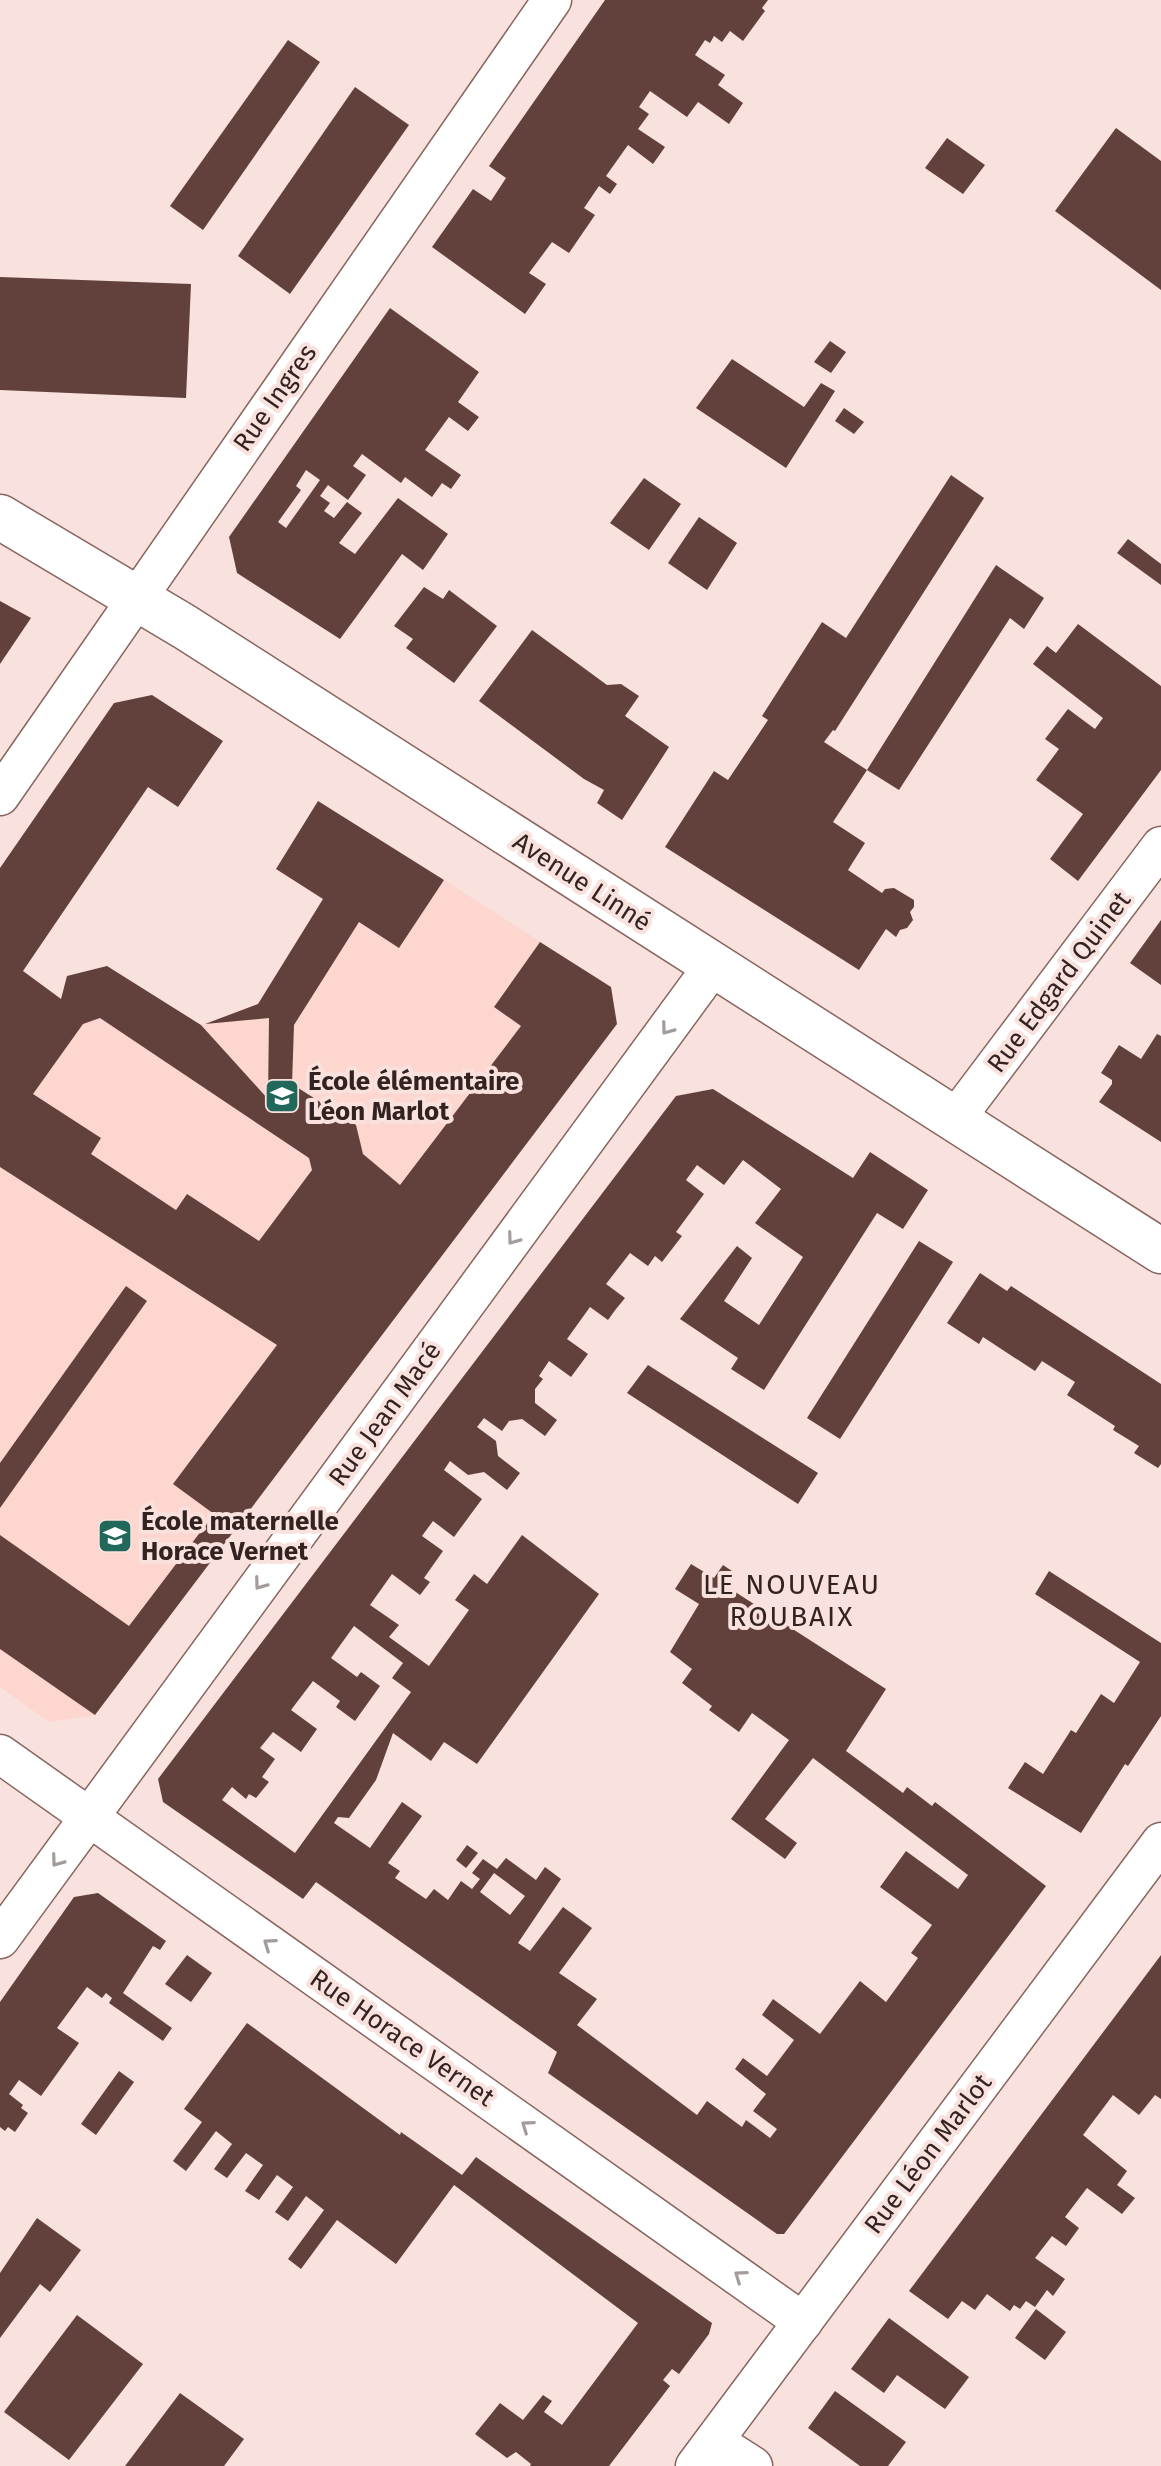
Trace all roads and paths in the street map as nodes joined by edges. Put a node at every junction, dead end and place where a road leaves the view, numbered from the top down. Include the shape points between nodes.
1 (552, 0) edge
2 (0, 517) edge
3 (137, 597) junction
4 (0, 796) edge
5 (1161, 846) edge
6 (713, 966) junction
7 (956, 1118) junction
8 (1161, 1251) edge
9 (0, 1754) edge
10 (89, 1817) junction
11 (1161, 1842) edge
12 (0, 1939) edge
13 (803, 2322) junction
14 (704, 2454) edge
15 (753, 2466) edge

1 - 3 street, Rue Ingres
2 - 3 street, Avenue Linné
3 - 4 street, Rue Ingres
3 - 6 street, Avenue Linné
5 - 7 street, Rue Edgard Quinet
6 - 7 street, Avenue Linné
6 -> 10 street, Rue Jean Macé
7 - 8 street, Avenue Linné
9 - 10 street, Rue Horace Vernet
10 -> 12 street, Rue Jean Macé
13 -> 10 street, Rue Horace Vernet
11 - 13 street, Rue Léon Marlot
13 - 14 street, Rue Léon Marlot
14 - 15 street

